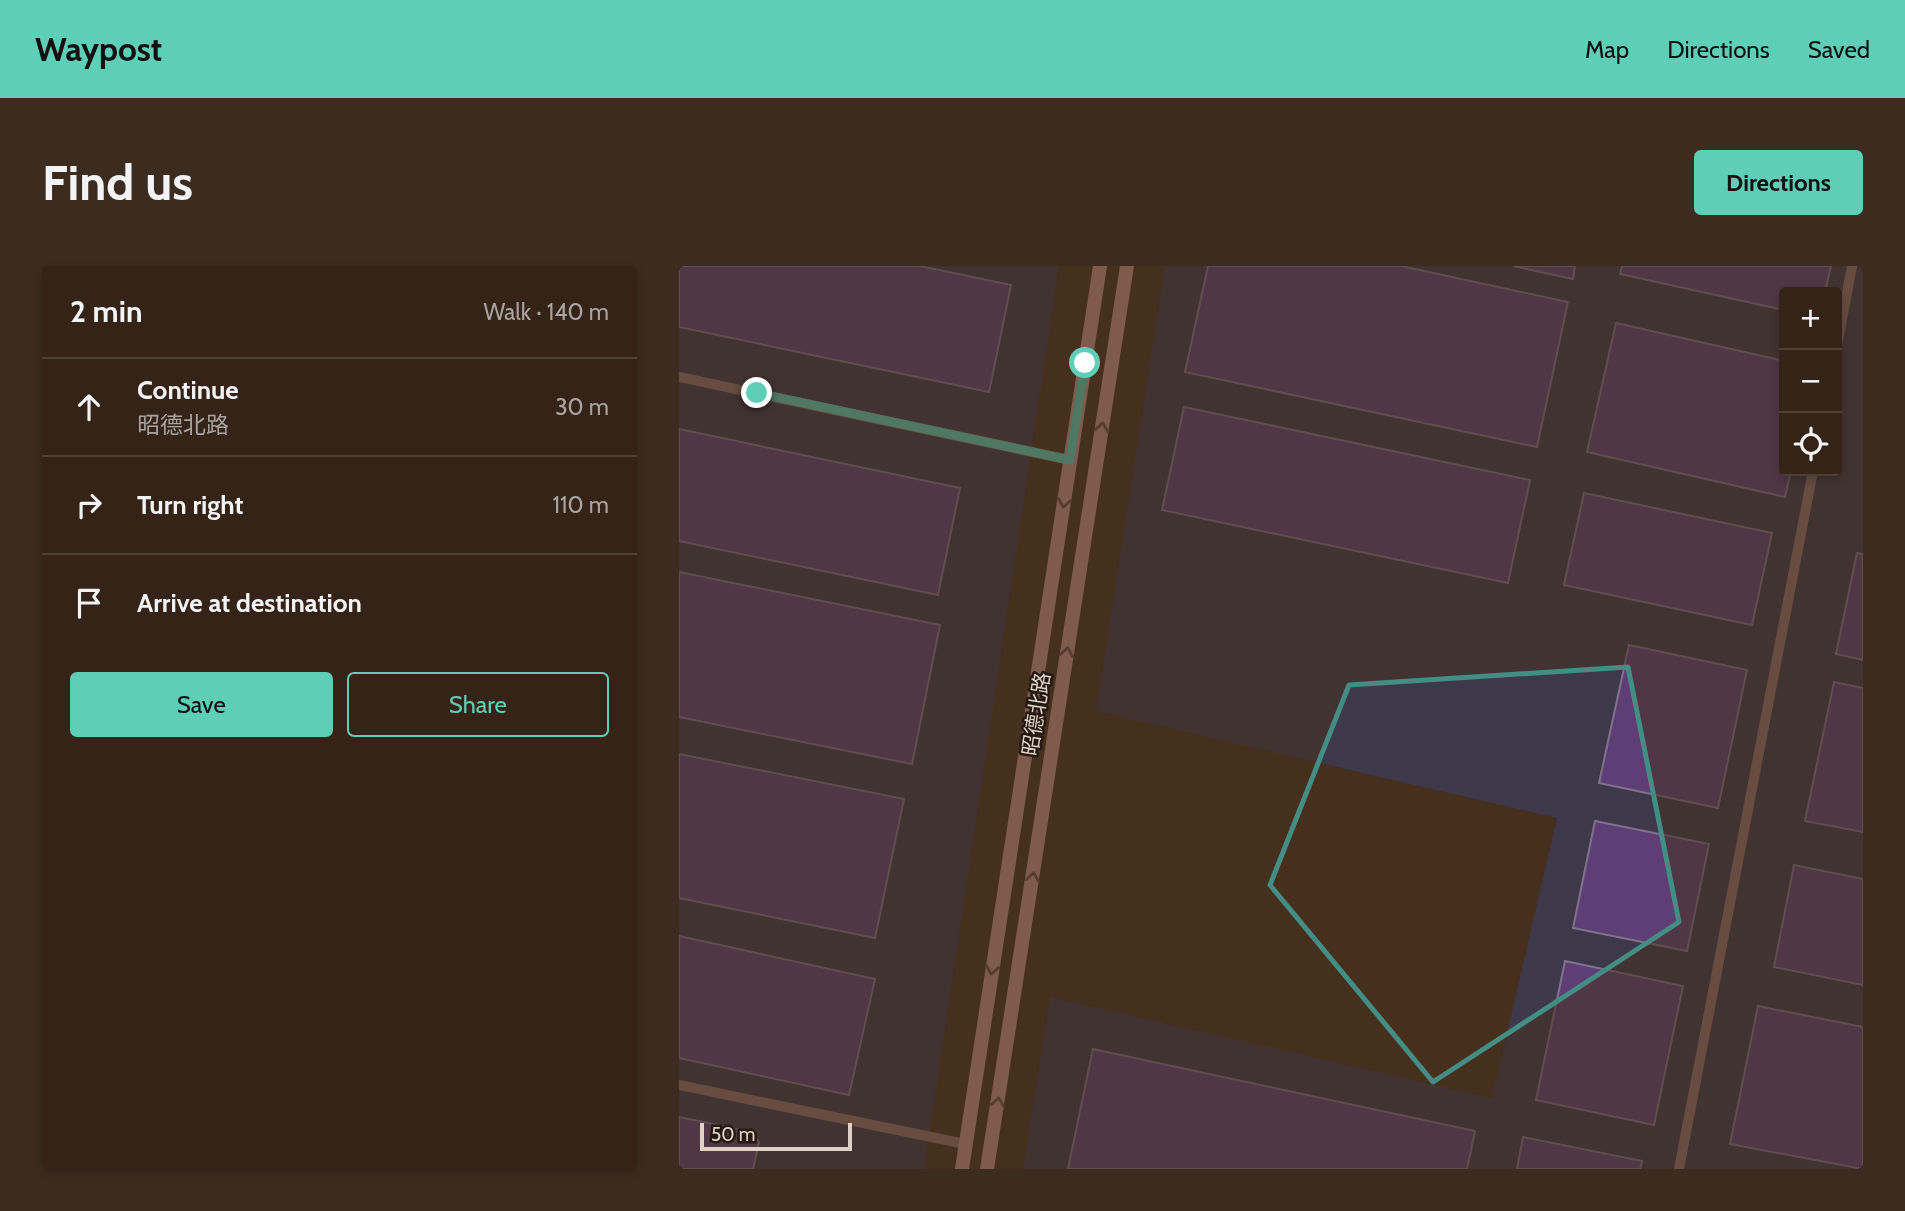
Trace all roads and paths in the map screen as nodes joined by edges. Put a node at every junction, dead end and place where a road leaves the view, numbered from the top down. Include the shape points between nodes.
1 (1100, 266) edge
2 (1127, 266) edge
3 (1852, 266) edge
4 (1842, 319) edge
5 (679, 377) edge
6 (1070, 460) junction
7 (1812, 476) edge
8 (679, 1085) edge
9 (965, 1144) junction
10 (962, 1169) edge
11 (987, 1169) edge
12 (1679, 1169) edge

1 - 6 main road, 昭德北路
11 -> 2 main road, 昭德北路
3 - 4 lane
5 - 6 lane
6 -> 9 main road, 昭德北路
7 - 12 lane
8 - 9 lane
9 - 10 main road, 昭德北路

